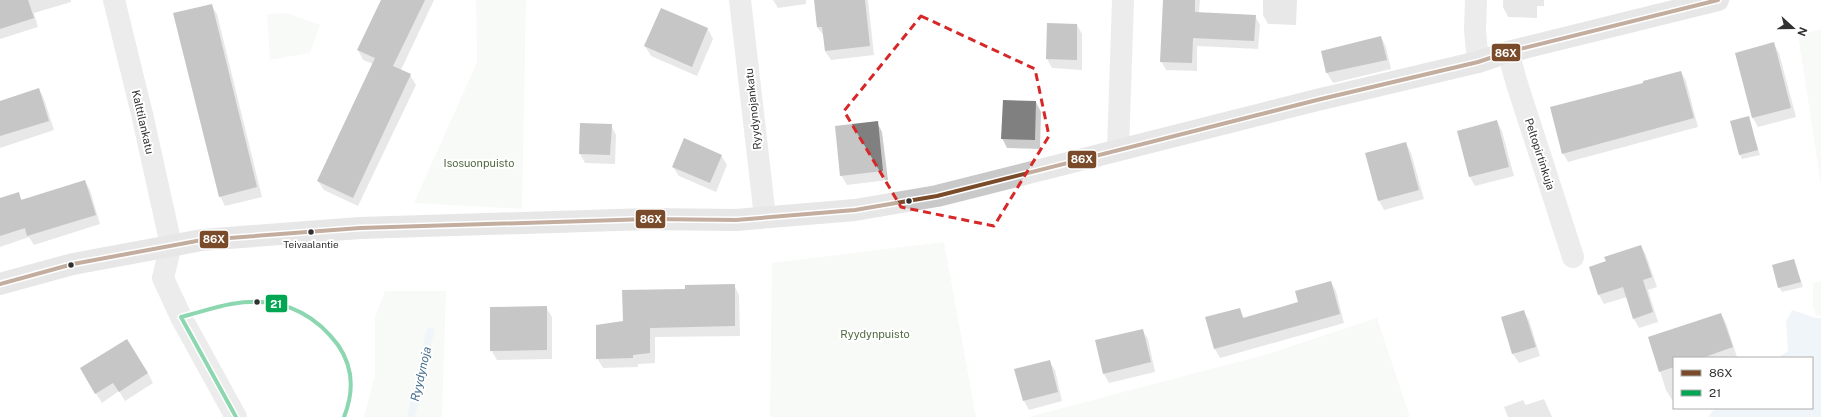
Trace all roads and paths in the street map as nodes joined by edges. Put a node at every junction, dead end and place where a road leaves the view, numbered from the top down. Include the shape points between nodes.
1 (114, 0) edge
2 (740, 0) edge
3 (1123, 0) edge
4 (1476, 0) edge
5 (1718, 0) edge
6 (1508, 52) junction
7 (1478, 62) junction
8 (1118, 150) junction
9 (765, 217) junction
10 (171, 245) junction
11 (1573, 257) dead end
12 (0, 284) edge
13 (236, 417) edge

1 - 10 street, Kalttilankatu
2 - 9 street, Ryydynojankatu
3 - 8 street
4 - 7 street
5 - 6 main road
6 - 7 main road
6 - 11 street, Peltopirtinkuja
7 - 8 main road
8 - 9 main road via 937,196 855,210
9 - 10 main road via 736,220 649,219 360,228 202,240
10 - 12 main road via 73,264
10 - 13 street via 163,278 181,318

